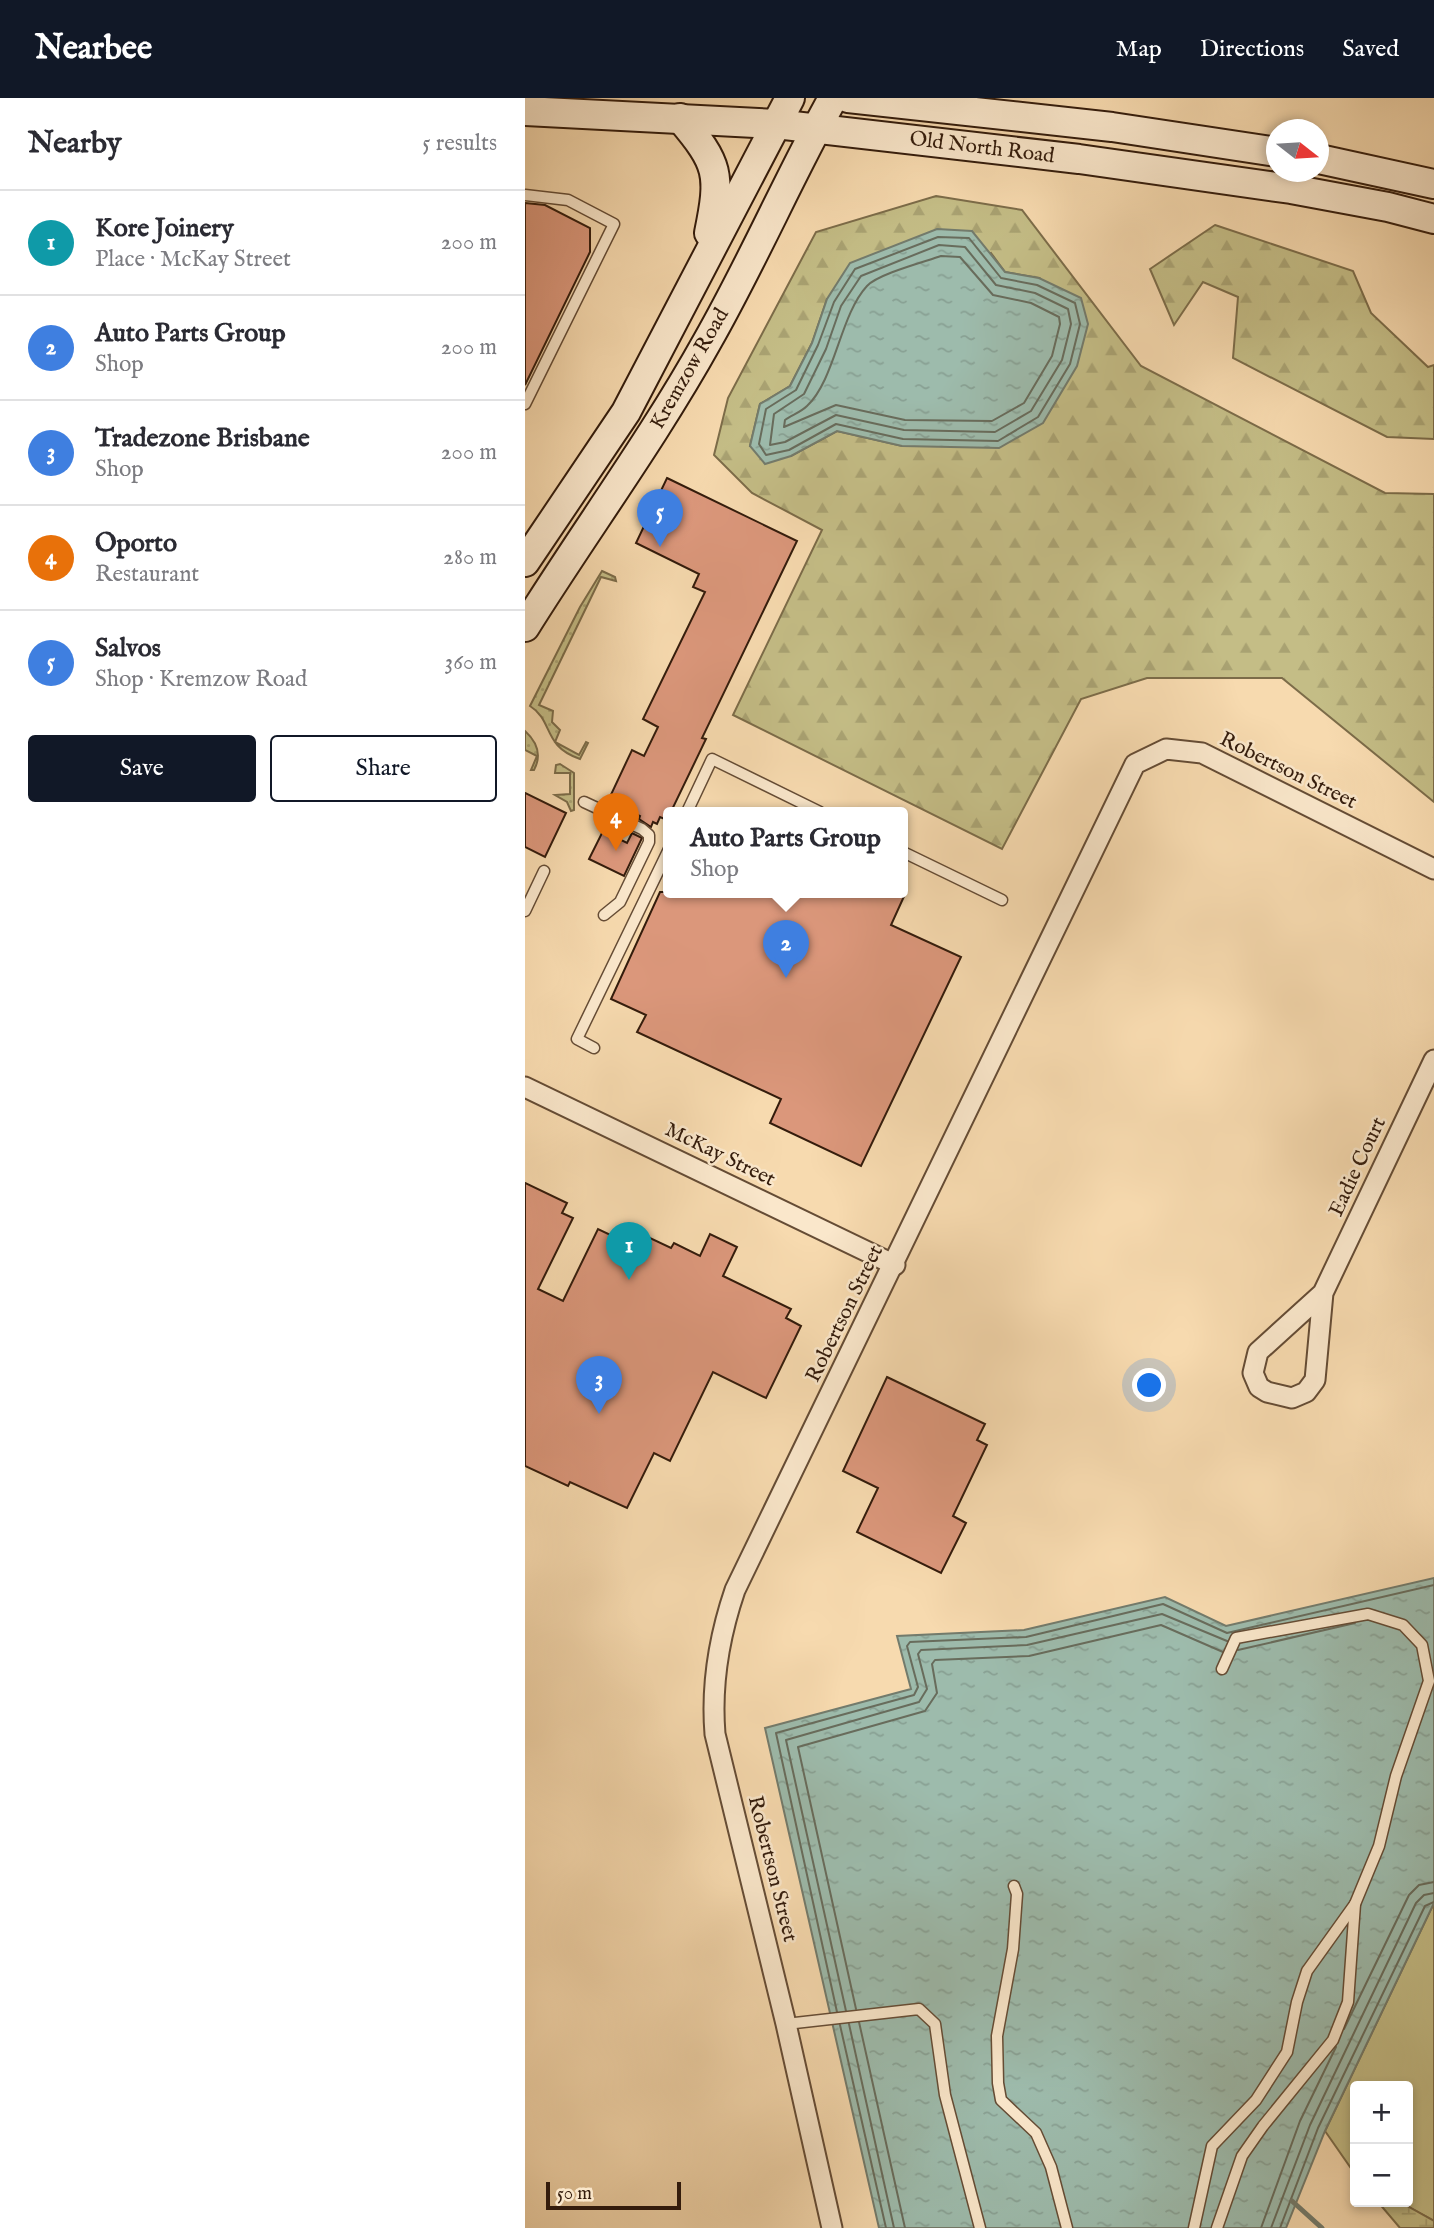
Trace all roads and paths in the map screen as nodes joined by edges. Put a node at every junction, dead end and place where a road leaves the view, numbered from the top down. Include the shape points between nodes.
1 (790, 98) edge
2 (832, 98) edge
3 (848, 98) edge
4 (925, 102) edge
5 (525, 111) edge
6 (680, 118) junction
7 (776, 124) junction
8 (815, 129) junction
9 (1266, 150) edge
10 (1329, 161) edge
11 (1434, 184) edge
12 (525, 195) edge
13 (1434, 219) edge
14 (701, 268) junction
15 (525, 404) edge
16 (525, 562) edge
17 (525, 627) edge
18 (584, 802) dead end
19 (689, 807) edge
20 (810, 807) edge
21 (908, 854) edge
22 (663, 861) edge
23 (1434, 869) edge
24 (544, 871) dead end
25 (1002, 900) dead end
26 (525, 911) edge
27 (604, 915) dead end
28 (594, 1048) dead end
29 (1434, 1060) edge
30 (525, 1087) edge
31 (895, 1265) junction
32 (1323, 1293) junction
33 (1222, 1670) dead end
34 (1014, 1886) dead end
35 (1355, 1904) junction
36 (786, 2024) junction
37 (832, 2228) edge
38 (980, 2228) edge
39 (1067, 2228) edge
40 (1194, 2228) edge
41 (1217, 2228) edge

1 - 7 main road, Kremzow Road
2 - 8 main road, Kremzow Road
3 - 4 main road, Old North Road
4 - 9 main road, Old North Road
5 - 6 main road, Old North Road
6 - 7 main road, Old North Road
6 - 14 main road via 714,163 716,195
7 - 8 main road, Old North Road
7 - 14 main road, Kremzow Road
8 - 13 main road, Old North Road via 1211,177
8 - 17 main road, Kremzow Road via 782,200 659,424
10 - 11 main road
12 - 15 lane via 568,200 614,224
14 - 16 main road, Kremzow Road via 626,412
18 - 27 lane via 649,835 619,902
19 - 20 lane via 712,759
21 - 25 lane
22 - 28 lane via 577,1039
23 - 31 street, Robertson Street via 1202,753 1166,749 1135,764
24 - 26 lane
29 - 32 street, Eadie Court
30 - 31 street, McKay Street
31 - 36 street, Robertson Street via 735,1590 718,1656 713,1693 715,1734
32 - 32 street, Eadie Court via 1315,1380 1306,1392 1291,1398 1267,1392 1252,1373 1258,1352
33 - 35 lane via 1236,1639 1368,1614 1403,1625 1422,1645 1429,1681 1396,1776 1379,1846
34 - 39 lane via 1013,1949 997,2036 998,2082 1001,2100 1036,2133 1051,2167
35 - 40 lane via 1307,1971 1287,2052 1256,2100 1212,2146
35 - 41 lane via 1348,2002 1333,2040 1243,2156
36 - 37 street, Robertson Street
36 - 38 lane via 919,2009 935,2024 945,2095

